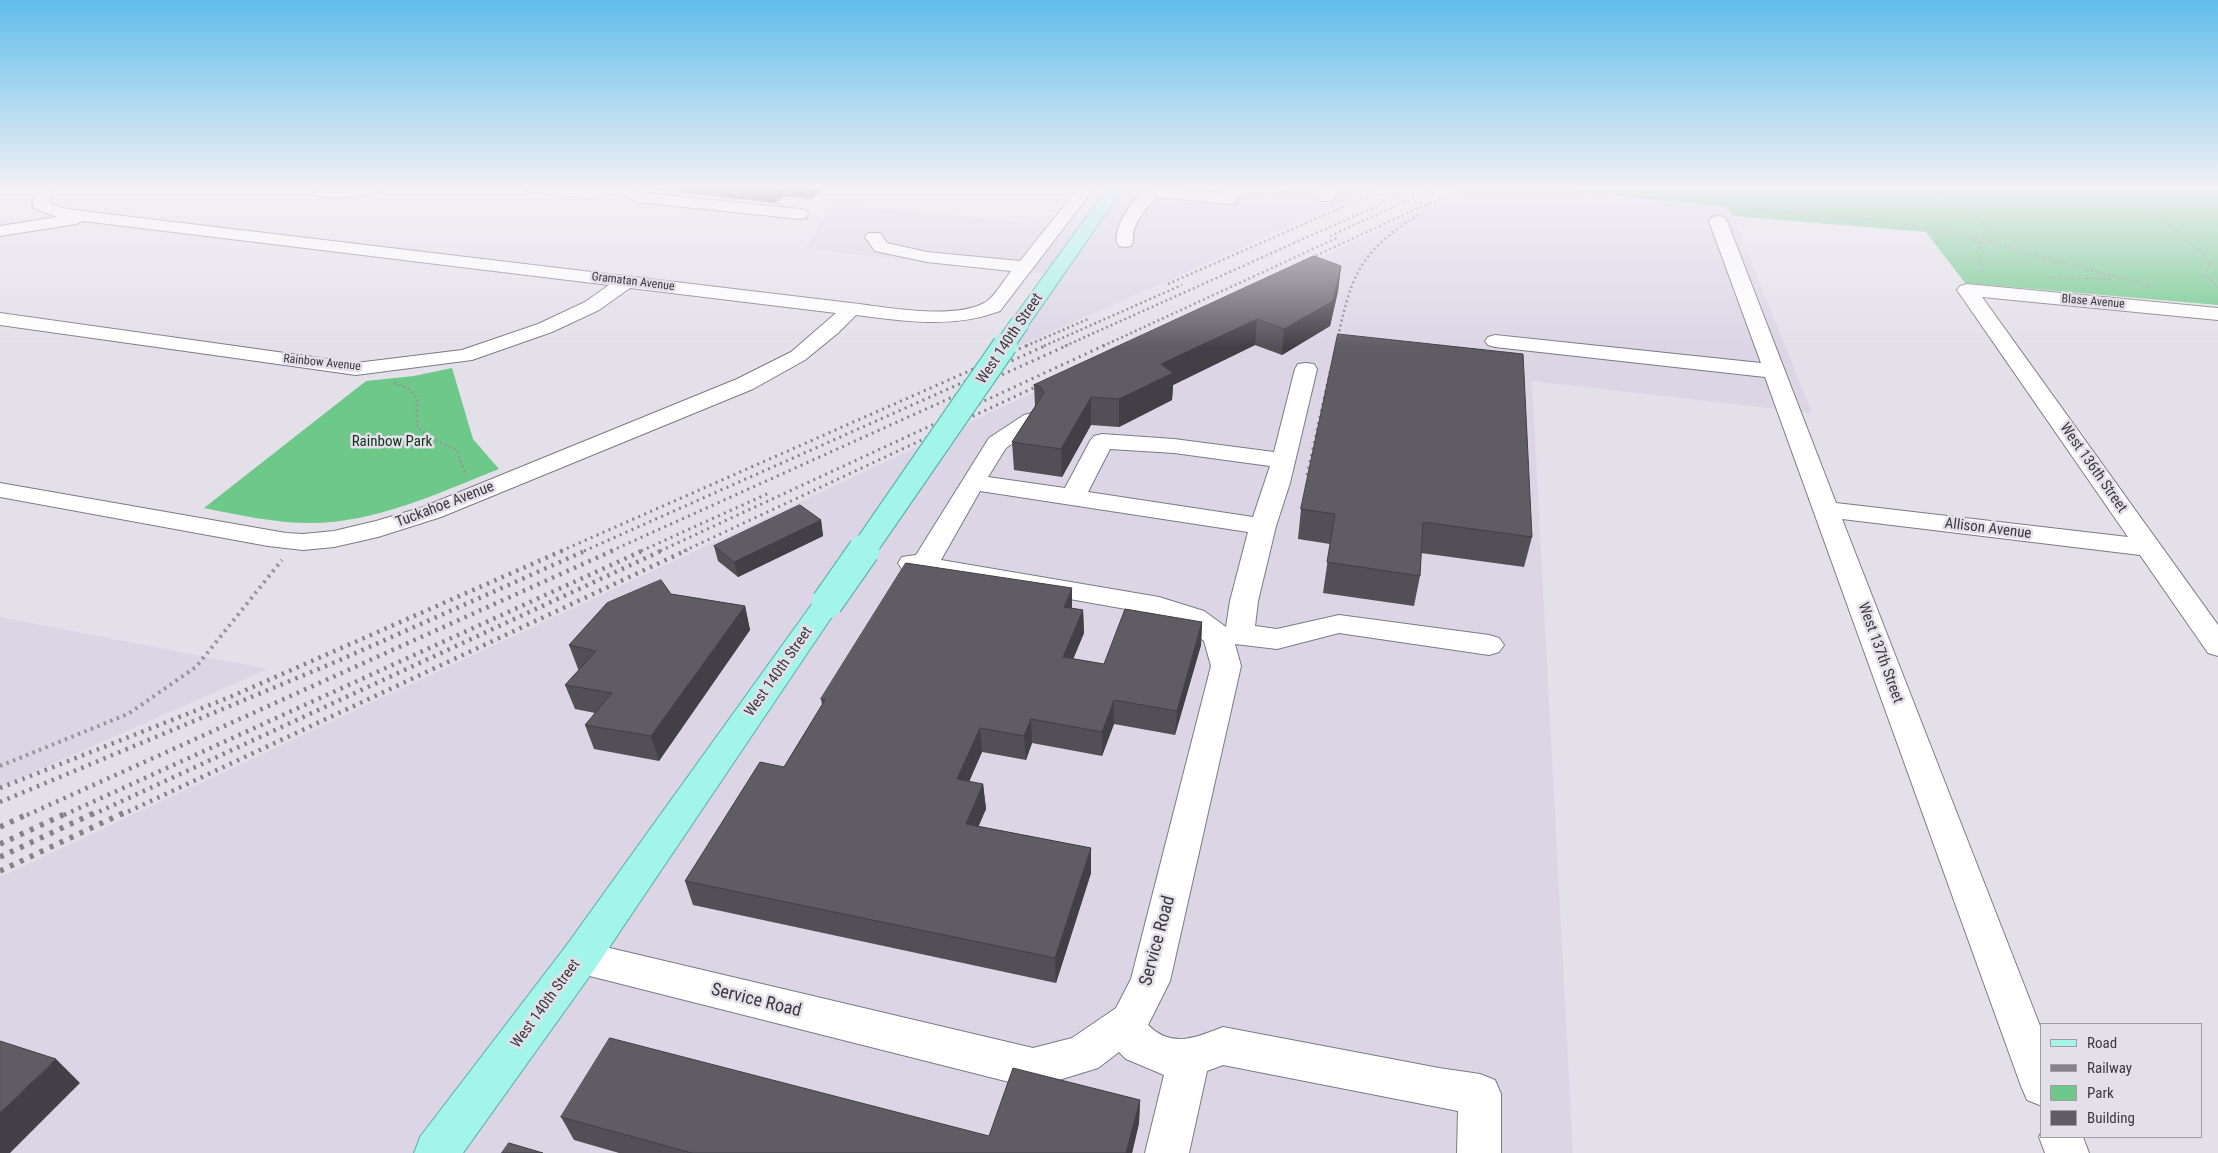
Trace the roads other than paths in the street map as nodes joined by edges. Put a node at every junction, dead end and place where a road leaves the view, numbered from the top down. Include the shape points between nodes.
1 (290, 241) edge
2 (876, 241) edge
3 (1045, 241) edge
4 (1078, 241) edge
5 (1730, 241) edge
6 (1024, 267) junction
7 (628, 281) junction
8 (1976, 284) joint
9 (850, 309) junction
10 (2218, 314) edge
11 (0, 320) edge
12 (1496, 342) dead end
13 (1306, 369) dead end
14 (1774, 371) junction
15 (1032, 420) edge
16 (1283, 461) junction
17 (973, 482) junction
18 (0, 490) edge
19 (1073, 498) junction
20 (1826, 509) junction
21 (1263, 526) junction
22 (2149, 548) junction
23 (1229, 636) junction
24 (1489, 644) dead end
25 (2218, 646) edge
26 (580, 958) junction
27 (1122, 1026) junction
28 (1189, 1059) junction
29 (2040, 1081) edge
30 (2060, 1138) edge
31 (436, 1153) edge
32 (1168, 1153) edge
33 (1479, 1153) edge
34 (2067, 1153) edge

1 - 7 street, Gramatan Avenue
2 - 6 street via 881,247 910,255
3 - 6 street, Gramatan Avenue
4 - 26 main road, West 140th Street, bridge
5 - 14 street, West 137th Street
6 - 9 street, Gramatan Avenue via 993,307 978,315 954,318
7 - 9 street, Gramatan Avenue
7 - 11 street, Rainbow Avenue via 592,306 545,328 465,356 356,370
8 - 10 street, Blase Avenue
8 - 22 street, West 136th Street
9 - 18 street, Tuckahoe Avenue via 798,356 745,384 392,526 303,542
12 - 14 street
13 - 16 street
14 - 20 street, West 137th Street
15 - 17 street via 997,442
16 - 19 street via 1174,446 1102,441
16 - 21 street
17 - 19 street
17 - 23 street via 918,564 1159,606 1194,618
19 - 21 street
20 - 22 street, Allison Avenue
20 - 29 street, West 137th Street
21 - 23 street via 1244,601
22 - 25 street, West 136th Street
23 - 24 street via 1277,638 1339,624
23 - 27 street, Service Road via 1226,666 1150,981 1130,1021
26 - 27 street, Service Road via 1033,1068 1083,1054
26 - 31 main road, West 140th Street
27 - 28 street via 1141,1046 1164,1056
28 - 32 street
28 - 33 street via 1223,1046 1480,1094
30 - 34 street

